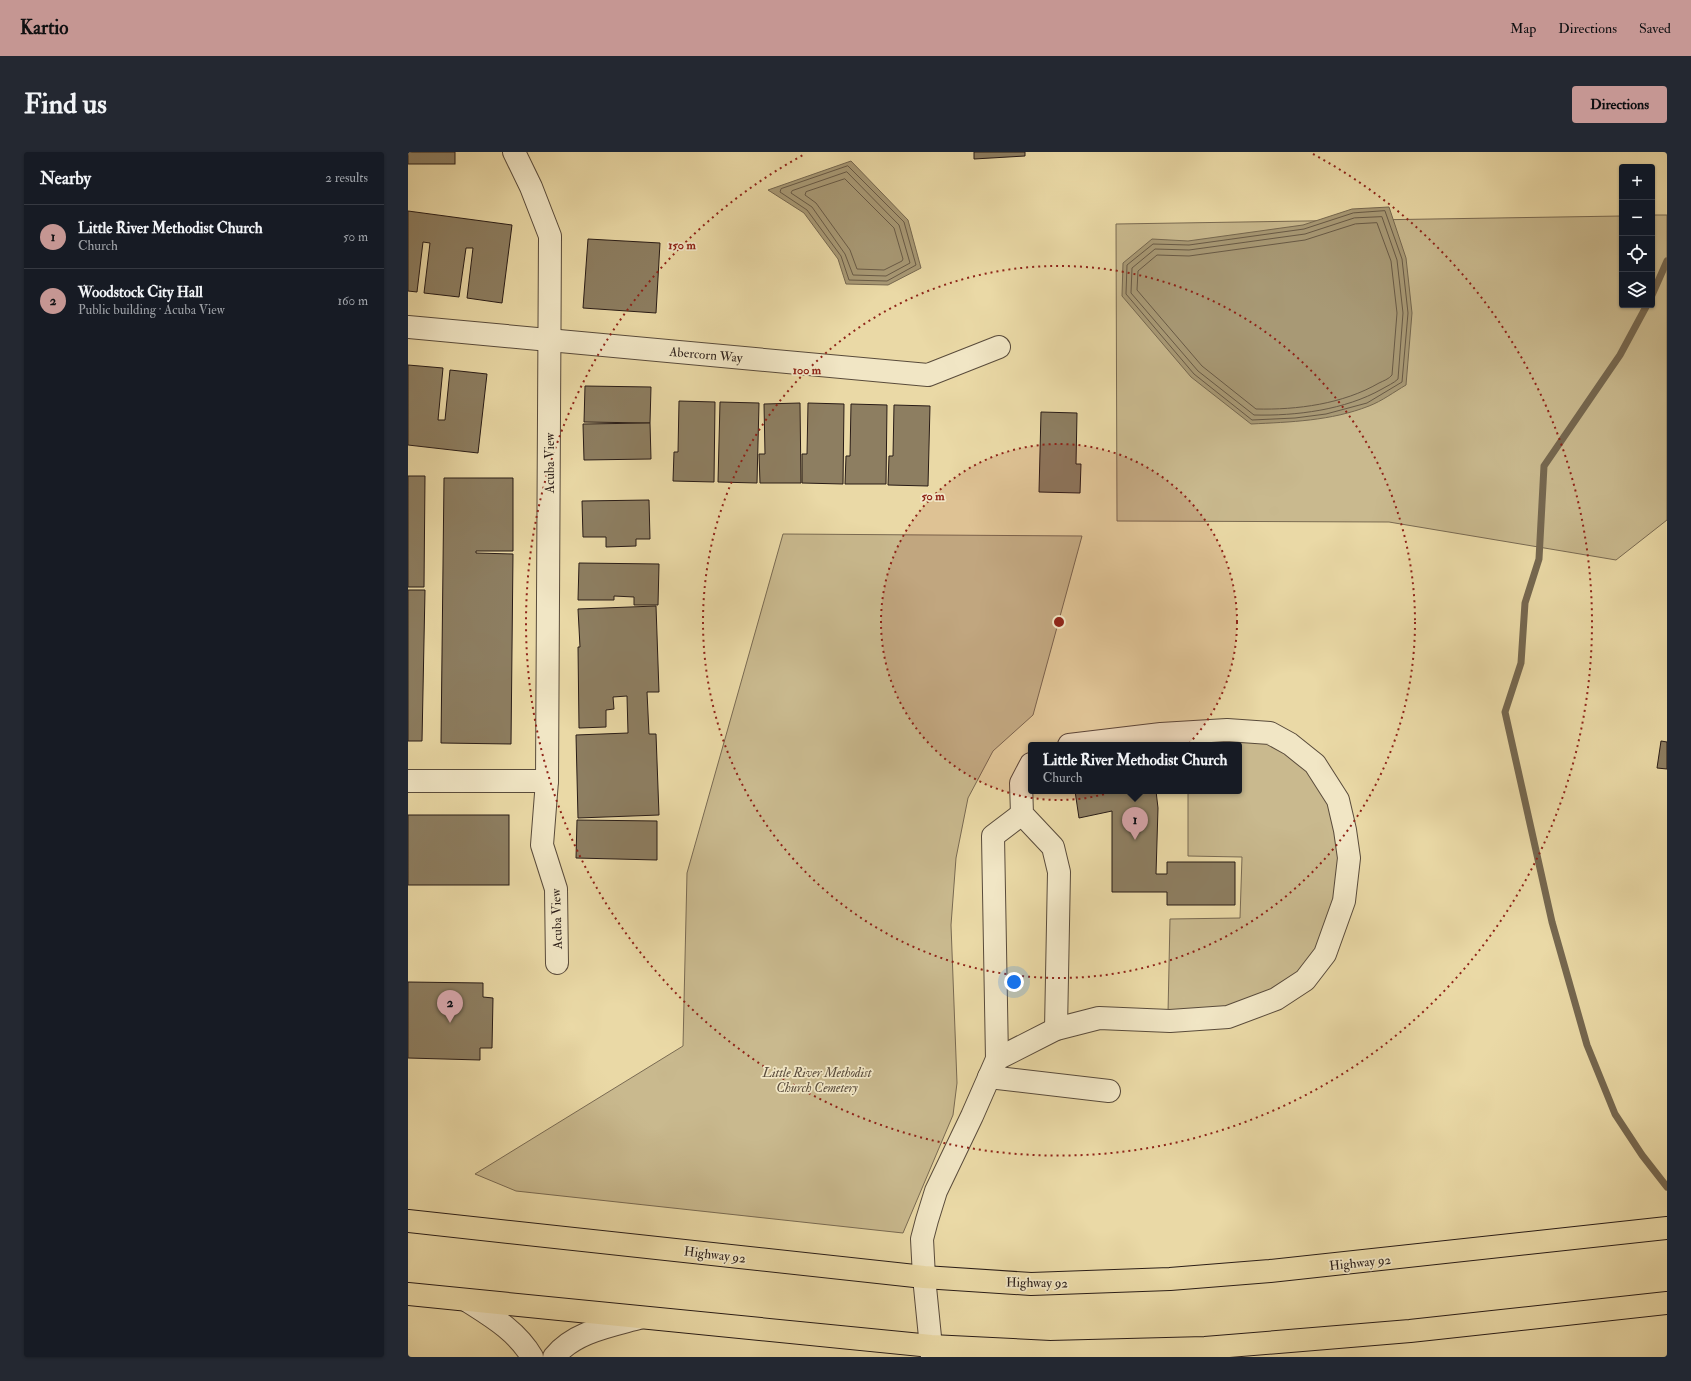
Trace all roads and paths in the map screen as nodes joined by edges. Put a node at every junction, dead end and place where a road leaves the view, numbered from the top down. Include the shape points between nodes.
1 (514, 152) edge
2 (408, 327) edge
3 (550, 340) junction
4 (999, 348) dead end
5 (1095, 742) edge
6 (1028, 770) edge
7 (408, 781) edge
8 (546, 781) junction
9 (1022, 814) junction
10 (557, 963) dead end
11 (1056, 1029) junction
12 (993, 1068) junction
13 (1109, 1091) dead end
14 (408, 1221) edge
15 (1667, 1228) edge
16 (924, 1277) junction
17 (408, 1294) edge
18 (466, 1300) junction
19 (1667, 1303) edge
20 (1628, 1307) junction
21 (1667, 1316) edge
22 (639, 1318) junction
23 (931, 1351) edge
24 (1044, 1354) edge
25 (532, 1357) edge
26 (554, 1357) edge

1 - 3 street, Acuba View via 550,236
2 - 3 street, Abercorn Way
3 - 4 street, Abercorn Way via 928,375
3 - 8 street, Acuba View
5 - 11 street via 1227,730 1270,733 1290,744 1315,764 1338,800 1349,858 1344,901 1325,954 1305,980 1276,999 1228,1017 1170,1021 1099,1018
6 - 9 street via 1021,783
7 - 8 street
8 - 10 street, Acuba View via 542,845 556,889
9 - 11 street via 1053,847 1059,872
9 - 12 street via 993,836
11 - 12 street
12 - 13 street
12 - 16 street via 936,1191 922,1240
14 - 16 main road, Highway 92
15 - 16 main road, Highway 92 via 1270,1271 1178,1278 1031,1284
16 - 23 street
17 - 18 main road
18 - 22 main road
18 - 25 street via 504,1325
19 - 20 main road
20 - 21 main road
20 - 24 main road via 1410,1331 1205,1348
22 - 23 main road
22 - 26 street via 583,1335
23 - 24 main road

